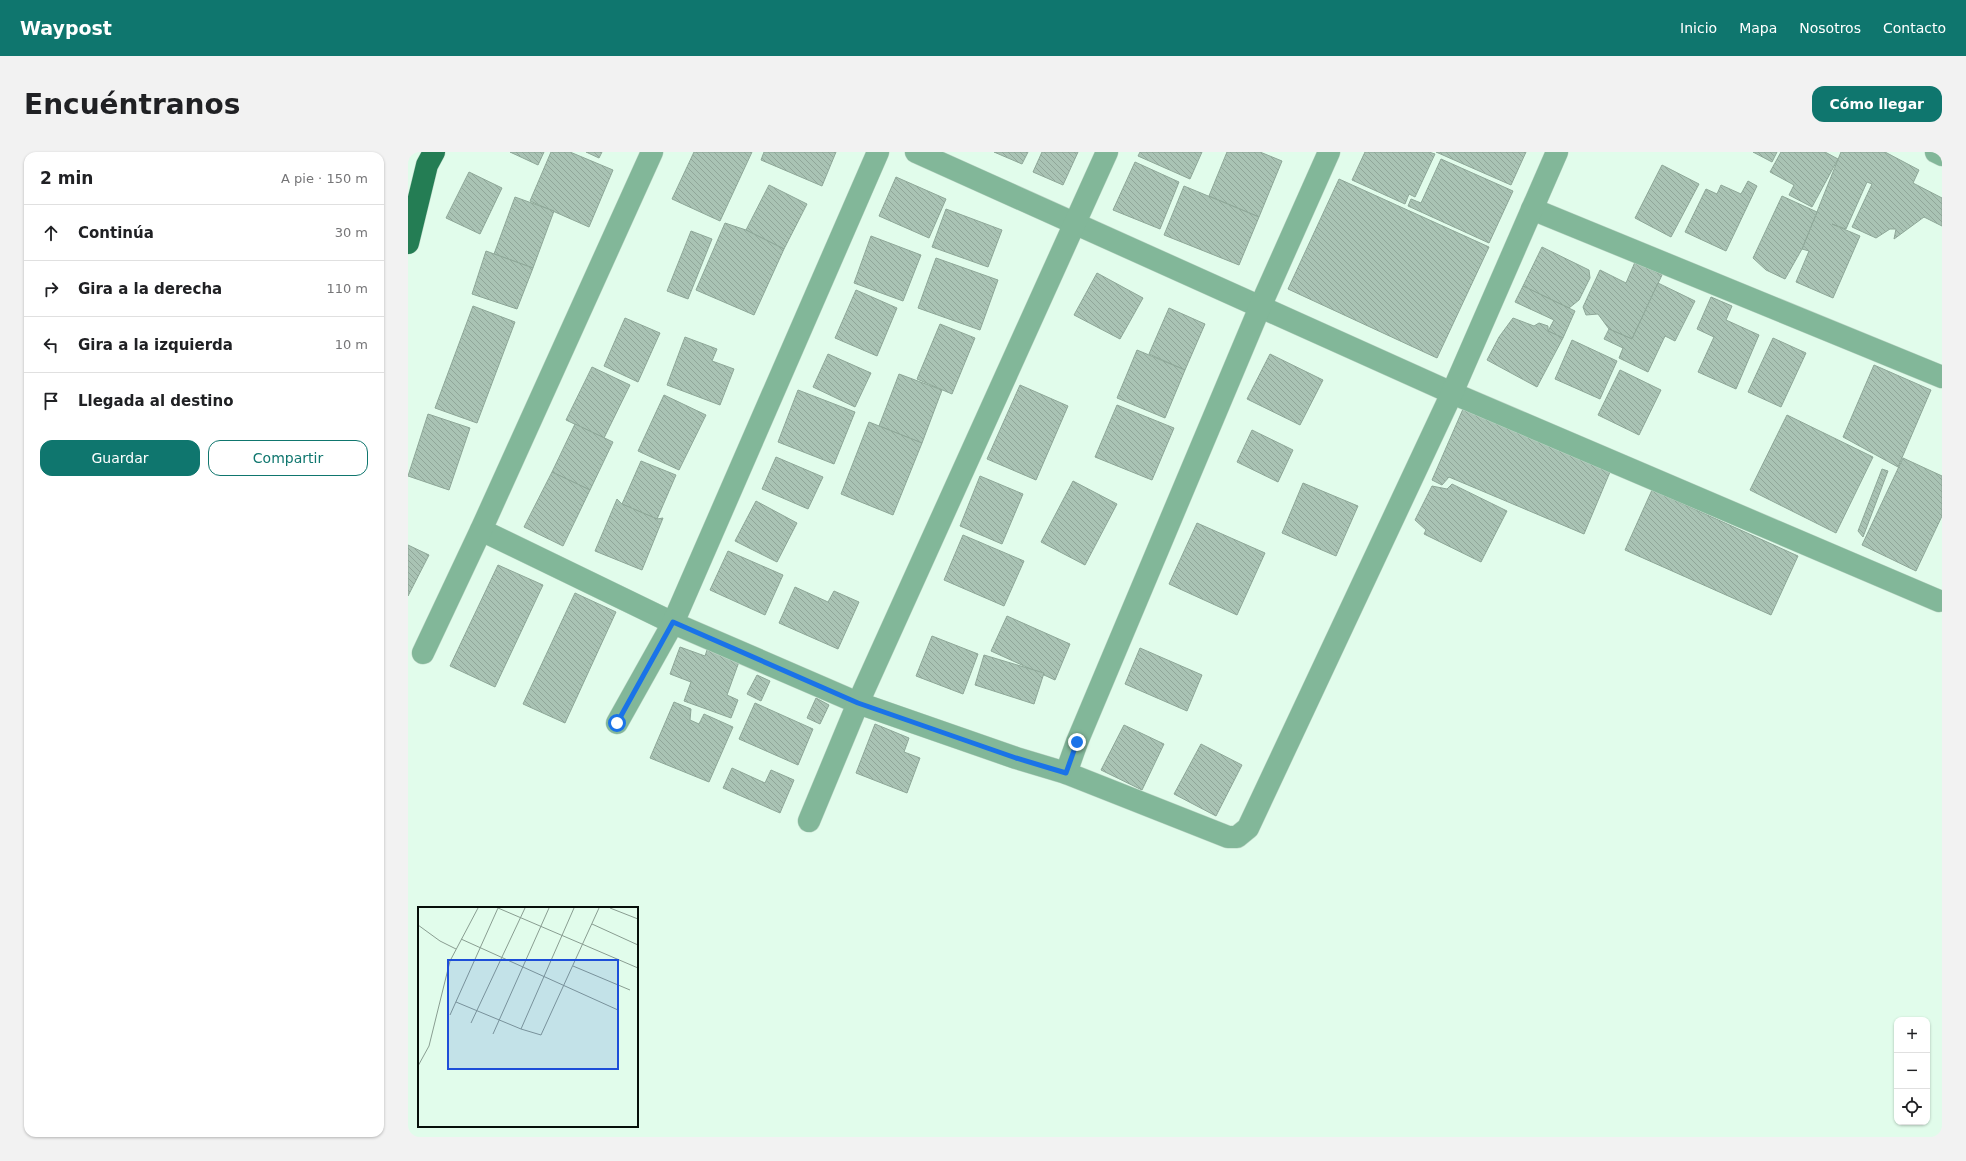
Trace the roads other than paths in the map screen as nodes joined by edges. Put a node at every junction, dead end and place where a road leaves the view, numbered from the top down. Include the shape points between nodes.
1 (434, 152) edge
2 (652, 152) edge
3 (878, 152) edge
4 (916, 152) edge
5 (1107, 152) edge
6 (1329, 152) edge
7 (1557, 152) edge
8 (1936, 152) edge
9 (1942, 155) edge
10 (1532, 209) junction
11 (1075, 223) junction
12 (408, 243) edge
13 (1260, 307) junction
14 (1942, 377) edge
15 (1452, 393) junction
16 (481, 530) junction
17 (1939, 601) dead end
18 (673, 622) junction
19 (422, 653) dead end
20 (858, 703) junction
21 (617, 723) dead end
22 (1066, 773) junction
23 (809, 821) dead end

1 - 12 main road via 427,165
2 - 16 street
3 - 18 street
4 - 11 street
5 - 11 street
6 - 13 street
7 - 10 street
8 - 9 street
10 - 14 street
10 - 15 street
11 - 13 street
11 - 20 street
13 - 15 street
13 - 22 street
15 - 17 street
15 - 22 street via 1248,828 1237,837 1228,837
16 - 18 street
16 - 19 street
18 - 20 street
18 - 21 street
20 - 22 street
20 - 23 street

